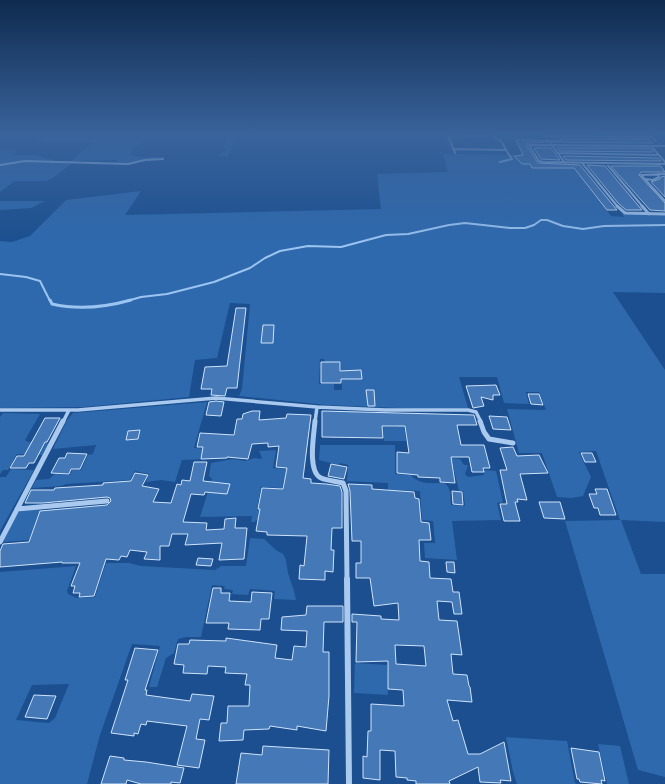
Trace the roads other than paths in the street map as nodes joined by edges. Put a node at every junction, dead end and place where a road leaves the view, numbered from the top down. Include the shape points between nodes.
1 (588, 171) edge
2 (612, 171) edge
3 (658, 174) junction
4 (665, 174) edge
5 (645, 179) junction
6 (665, 201) edge
7 (648, 214) junction
8 (665, 214) edge
9 (317, 407) junction
10 (0, 410) edge
11 (69, 410) junction
12 (513, 443) dead end
13 (107, 501) dead end
14 (17, 509) junction
15 (0, 542) edge
16 (349, 784) edge

1 - 7 street via 621,211
2 - 7 street
3 - 4 street
3 - 5 street via 659,177 656,179
3 - 5 street via 642,174
5 - 6 street
7 - 8 street
9 - 11 street via 216,398
9 - 12 street via 471,410 477,414 487,437
9 - 16 street via 312,458 314,470 319,477 343,483 346,491
10 - 11 street
11 - 14 street
13 - 14 street
14 - 15 street

